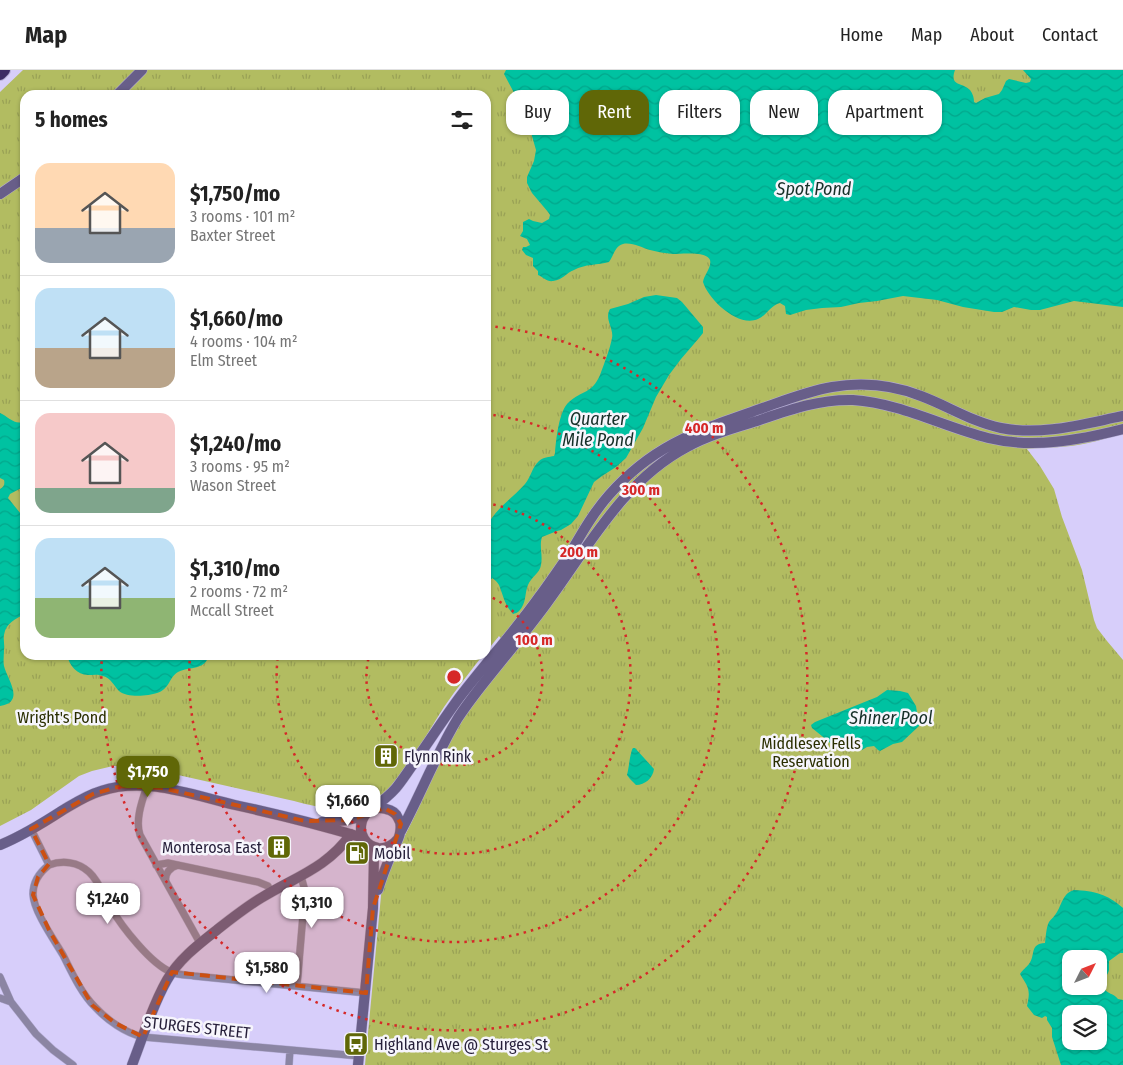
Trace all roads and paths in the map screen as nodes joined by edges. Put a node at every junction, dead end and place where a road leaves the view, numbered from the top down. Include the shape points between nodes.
1 (4, 70) edge
2 (142, 70) edge
3 (0, 74) edge
4 (122, 90) edge
5 (20, 180) edge
6 (0, 194) edge
7 (831, 387) junction
8 (833, 401) junction
9 (942, 405) junction
10 (1123, 416) edge
11 (935, 422) junction
12 (1123, 429) edge
13 (520, 630) junction
14 (147, 786) junction
15 (368, 812) junction
16 (305, 821) junction
17 (31, 829) junction
18 (351, 834) junction
19 (399, 835) junction
20 (367, 842) junction
21 (0, 845) edge
22 (49, 865) junction
23 (156, 865) junction
24 (180, 865) junction
25 (301, 876) junction
26 (168, 885) junction
27 (271, 892) junction
28 (373, 908) junction
29 (200, 943) junction
30 (172, 972) junction
31 (0, 977) edge
32 (296, 986) junction
33 (366, 993) junction
34 (0, 998) edge
35 (11, 1002) junction
36 (143, 1037) junction
37 (290, 1050) junction
38 (358, 1061) edge
39 (73, 1065) edge
40 (132, 1065) edge
41 (289, 1065) edge

1 - 3 highway
2 - 4 main road
5 - 6 main road
7 - 8 main road
7 - 9 main road via 858,384 892,387
7 - 13 main road via 696,432 647,459 603,502
8 - 11 main road via 880,404
8 - 13 main road via 795,408 712,436 656,467 610,513 547,604
9 - 10 main road via 981,422 1025,431 1059,429
9 - 11 main road
11 - 12 main road via 988,438 1040,444
13 - 15 main road via 460,697 396,787
13 - 19 main road via 460,715
14 - 16 main road
14 - 17 main road via 122,786 98,792
14 - 23 street via 138,830
15 - 16 main road via 351,820
15 - 19 main road via 378,808 390,810 398,818
15 - 20 main road via 361,826
16 - 18 main road
17 - 21 main road
17 - 22 street
18 - 20 main road
18 - 25 main road via 327,860
19 - 20 main road via 394,844 386,848
19 - 28 main road
20 - 28 main road via 374,855
22 - 30 street via 71,863 88,871 131,936 161,966
22 - 36 street, STURGES STREET via 38,877 33,891 48,930 92,1005 122,1028
23 - 24 street
23 - 26 street
24 - 26 street via 168,871
24 - 27 street via 263,883
25 - 27 main road
25 - 32 street via 305,891
26 - 29 street
27 - 29 main road
28 - 33 main road
29 - 30 main road
30 - 32 street
30 - 36 main road
31 - 35 street
32 - 33 street
33 - 38 main road
34 - 35 street
35 - 39 street via 36,1034
36 - 37 street, STURGES STREET
36 - 40 main road
37 - 38 street, STURGES STREET
37 - 41 street

